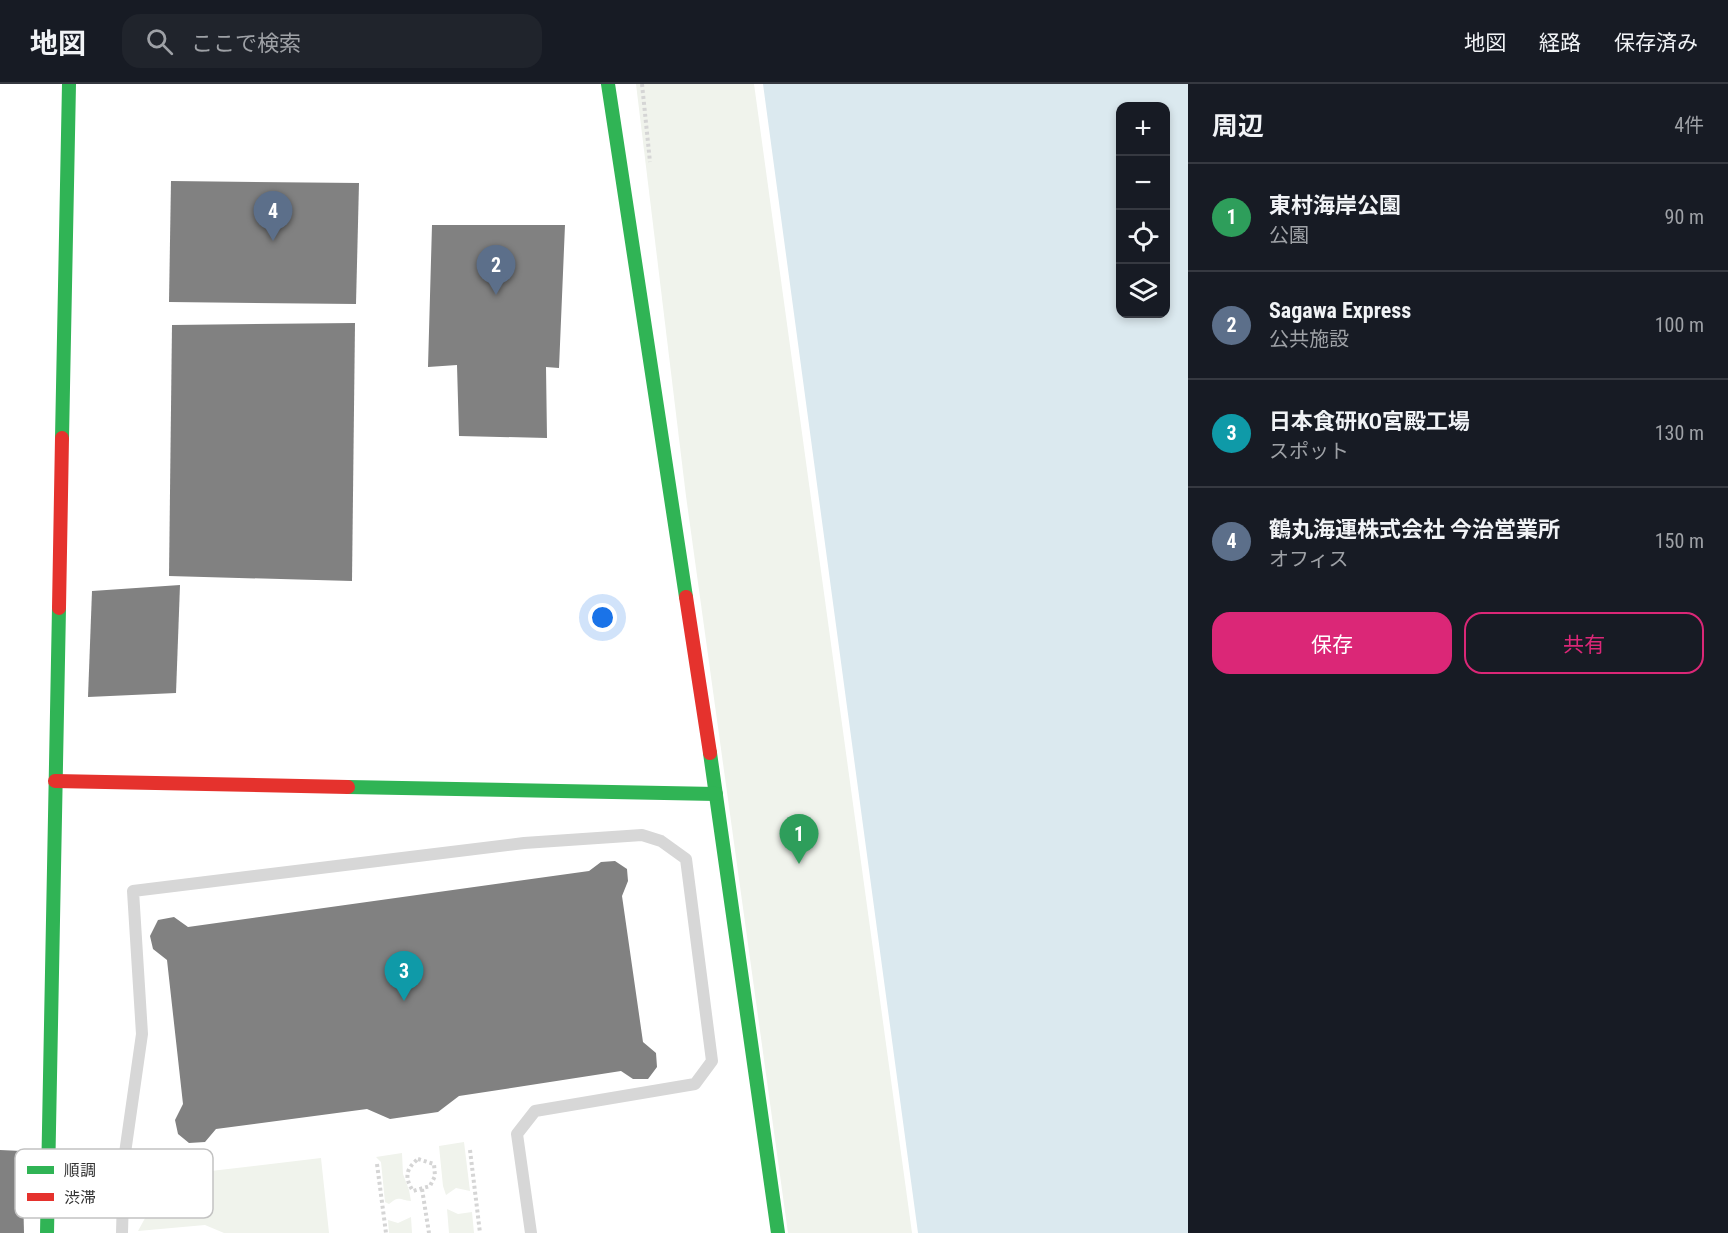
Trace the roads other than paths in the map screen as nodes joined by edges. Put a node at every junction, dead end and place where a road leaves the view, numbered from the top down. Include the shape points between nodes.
1 (69, 84) edge
2 (608, 84) edge
3 (55, 781) junction
4 (716, 794) junction
5 (48, 1149) edge
6 (126, 1149) edge
7 (47, 1218) edge
8 (122, 1218) edge
9 (47, 1233) edge
10 (122, 1233) edge
11 (531, 1233) edge
12 (778, 1233) edge

1 - 3 street
2 - 4 street
3 - 4 street
3 - 5 street
4 - 12 street
6 - 11 lane via 142,1034 133,891 524,843 642,835 661,841 686,859 712,1061 695,1084 535,1111 517,1134
7 - 9 street
8 - 10 lane

